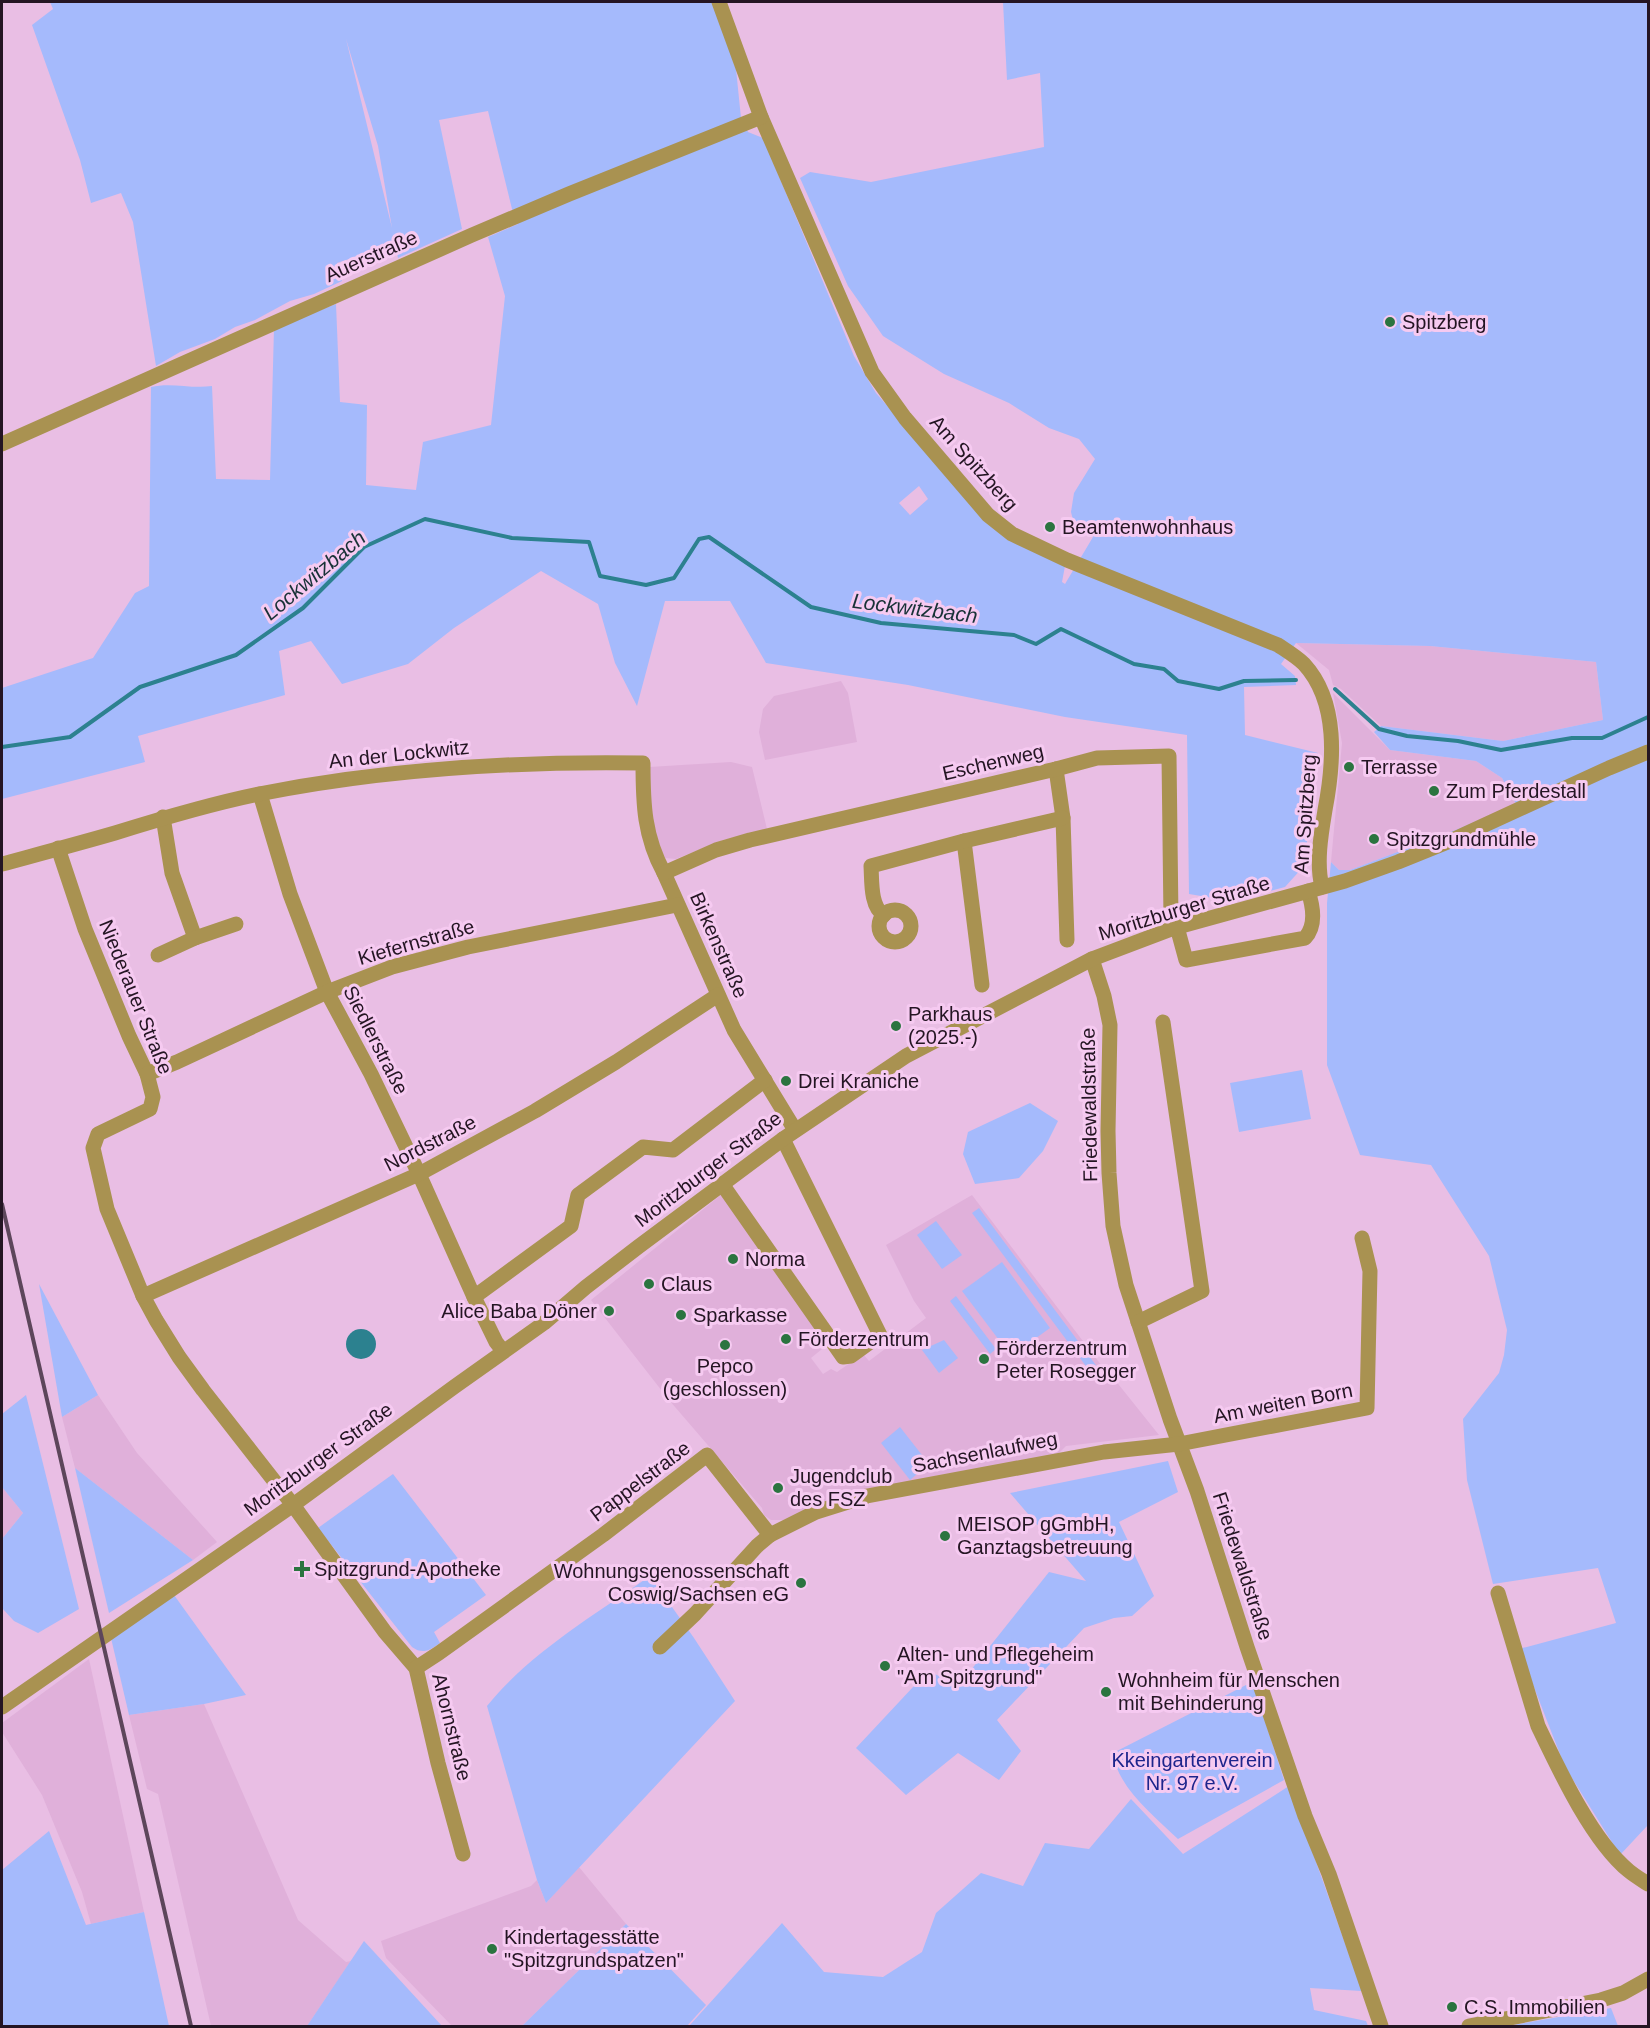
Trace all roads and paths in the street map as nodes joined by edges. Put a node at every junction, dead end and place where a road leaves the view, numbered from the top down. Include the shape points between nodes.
1 (719, 2) edge
2 (761, 117) junction
3 (2, 444) edge
4 (1648, 752) edge
5 (643, 763) joint
6 (1056, 770) junction
7 (260, 794) junction
8 (163, 818) junction
9 (1063, 818) junction
10 (964, 841) junction
11 (58, 848) junction
12 (2, 864) edge
13 (664, 873) junction
14 (1315, 889) junction
15 (678, 905) junction
16 (884, 915) dead end
17 (236, 924) dead end
18 (1176, 928) junction
19 (195, 938) junction
20 (1067, 940) dead end
21 (158, 955) dead end
22 (1092, 959) junction
23 (982, 985) dead end
24 (327, 992) junction
25 (718, 995) junction
26 (1163, 1022) dead end
27 (147, 1074) junction
28 (765, 1080) junction
29 (789, 1135) junction
30 (419, 1174) junction
31 (722, 1184) junction
32 (1362, 1238) dead end
33 (143, 1296) junction
34 (474, 1297) junction
35 (1138, 1322) junction
36 (503, 1352) junction
37 (1179, 1444) junction
38 (293, 1505) junction
39 (770, 1535) junction
40 (1498, 1593) dead end
41 (660, 1647) dead end
42 (416, 1668) junction
43 (2, 1707) edge
44 (463, 1854) dead end
45 (1648, 1884) edge
46 (1648, 1979) edge
47 (1381, 2026) edge
48 (1469, 2026) edge

1 - 2 street, Am Spitzberg
2 - 3 street, Auerstraße via 483,230
2 - 14 street, Am Spitzberg via 872,372 905,418 988,515 1012,534 1067,560 1278,645 1312,674 1328,710 1332,754 1320,879
4 - 14 street, Moritzburger Straße via 1450,841
5 - 7 street, An der Lockwitz via 457,768
5 - 13 street, Birkenstraße via 645,823 653,854
6 - 9 street
6 - 13 street, Eschenweg via 750,840
6 - 18 street, Eschenweg via 1097,758 1169,756 1172,919
7 - 8 street, An der Lockwitz
7 - 24 street, Siedlerstraße via 290,894
8 - 11 street, An der Lockwitz
8 - 19 street via 172,873
9 - 10 street
9 - 20 street
10 - 16 street via 871,866 875,905
10 - 23 street
11 - 12 street, An der Lockwitz
11 - 27 street, Niederauer Straße via 85,928
13 - 15 street, Birkenstraße
14 - 18 street, Moritzburger Straße
14 - 18 street, Am Spitzberg via 1312,927 1305,938 1186,960
15 - 24 street, Kiefernstraße via 468,947 392,966
15 - 25 street, Birkenstraße
17 - 19 street
18 - 22 street, Moritzburger Straße
19 - 21 street
22 - 29 street, Moritzburger Straße via 906,1056
22 - 35 street, Friedewaldstraße via 1110,1025 1108,1131 1113,1226
24 - 27 street, Kiefernstraße
24 - 30 street, Siedlerstraße
25 - 28 street, Birkenstraße
25 - 30 street, Nordstraße via 535,1111
26 - 35 street via 1202,1292
27 - 33 street, Niederauer Straße via 153,1097 150,1109 98,1134 93,1148 107,1209
28 - 29 street, Birkenstraße
28 - 34 street via 673,1150 643,1147 578,1195 571,1226
29 - 31 street, Moritzburger Straße
29 - 31 street, Birkenstraße via 880,1335 851,1356 843,1357
30 - 33 street, Nordstraße
30 - 34 street, Siedlerstraße
31 - 36 street, Moritzburger Straße
32 - 37 street, Am weiten Born via 1370,1271 1367,1408
33 - 38 street, Niederauer Straße via 184,1365
34 - 36 street, Siedlerstraße
35 - 37 street, Friedewaldstraße
36 - 38 street, Moritzburger Straße
37 - 39 street, Sachsenlaufweg via 1104,1452 867,1496 816,1512
37 - 47 street, Friedewaldstraße
38 - 42 street, Ahornstraße via 351,1587
38 - 43 street, Moritzburger Straße
39 - 41 street
39 - 42 street, Pappelstraße via 707,1455 603,1535
40 - 45 street via 1539,1726 1552,1753 1592,1825 1628,1870
42 - 44 street, Ahornstraße
46 - 48 street via 1601,2001

